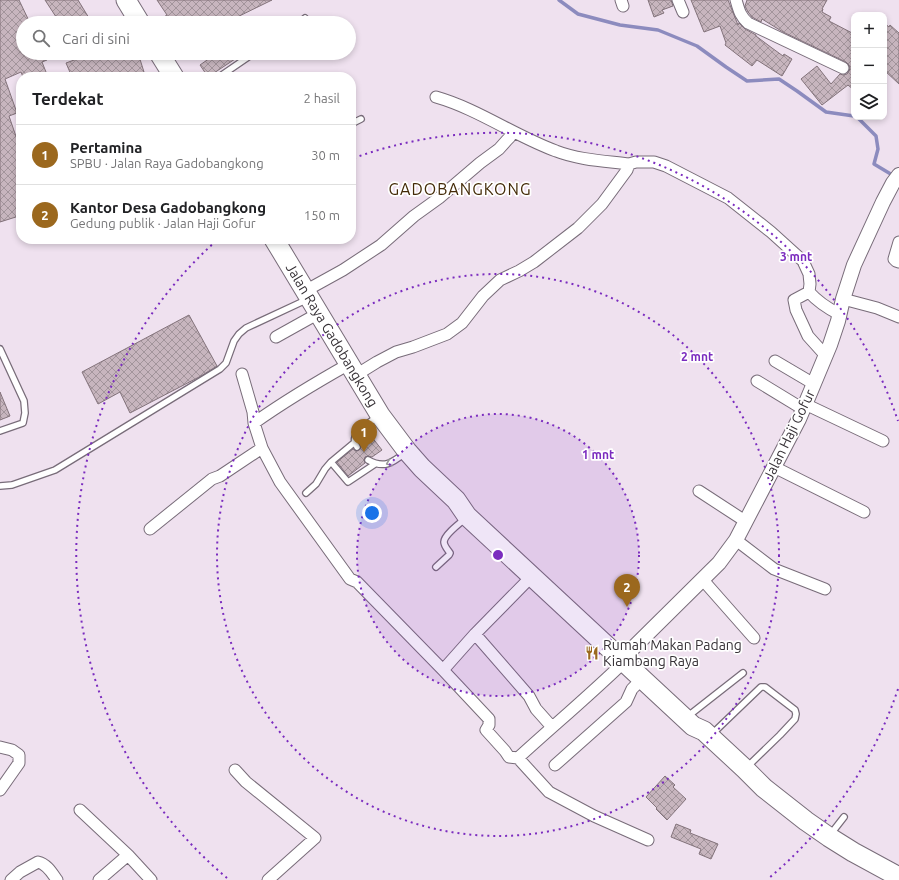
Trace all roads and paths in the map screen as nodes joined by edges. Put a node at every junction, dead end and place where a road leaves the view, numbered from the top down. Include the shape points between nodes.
1 (126, 0) edge
2 (678, 0) edge
3 (736, 0) edge
4 (683, 12) dead end
5 (136, 16) edge
6 (163, 60) edge
7 (244, 60) edge
8 (843, 68) dead end
9 (170, 72) edge
10 (226, 72) edge
11 (436, 97) dead end
12 (361, 119) dead end
13 (356, 122) edge
14 (510, 130) junction
15 (629, 164) junction
16 (896, 179) edge
17 (899, 242) edge
18 (277, 244) edge
19 (899, 262) edge
20 (809, 292) junction
21 (843, 299) junction
22 (311, 300) junction
23 (839, 314) junction
24 (899, 317) edge
25 (276, 337) dead end
26 (0, 349) edge
27 (826, 356) junction
28 (775, 360) dead end
29 (353, 370) junction
30 (242, 374) dead end
31 (757, 381) dead end
32 (814, 384) junction
33 (804, 407) junction
34 (380, 415) junction
35 (254, 422) junction
36 (0, 431) edge
37 (883, 441) dead end
38 (262, 448) junction
39 (407, 451) junction
40 (368, 460) dead end
41 (331, 462) junction
42 (375, 464) junction
43 (774, 467) junction
44 (0, 486) edge
45 (699, 491) dead end
46 (306, 493) dead end
47 (456, 500) junction
48 (864, 512) dead end
49 (467, 516) junction
50 (745, 522) junction
51 (150, 529) dead end
52 (736, 540) junction
53 (436, 567) dead end
54 (532, 576) junction
55 (702, 579) junction
56 (825, 589) dead end
57 (475, 634) junction
58 (754, 638) dead end
59 (626, 657) junction
60 (443, 670) junction
61 (743, 673) dead end
62 (642, 679) junction
63 (692, 713) junction
64 (552, 727) junction
65 (707, 733) junction
66 (0, 747) edge
67 (518, 758) junction
68 (555, 766) dead end
69 (745, 769) junction
70 (234, 770) dead end
71 (0, 790) edge
72 (80, 810) dead end
73 (844, 817) dead end
74 (829, 837) junction
75 (648, 840) dead end
76 (128, 855) junction
77 (899, 877) edge
78 (11, 880) edge
79 (57, 880) edge
80 (99, 880) edge
81 (151, 880) edge
82 (268, 880) edge

1 - 5 highway
2 - 4 street
3 - 8 street via 743,19 748,23
6 - 9 highway
7 - 10 lane
11 - 14 street
12 - 13 lane
14 - 15 street via 572,156
14 - 22 street via 510,137 499,149 380,245 343,270
15 - 20 street via 654,162 666,166 728,198 771,232 803,262 810,274
15 - 29 street via 602,204 578,228 534,262 500,280 483,296 462,323 447,334
16 - 21 street, Jalan Haji Gofur via 854,265
17 - 19 street via 894,258
18 - 22 highway, Jalan Raya Gadobangkong
20 - 23 street via 823,305
20 - 27 street via 794,300 795,306 808,336
21 - 23 street, Jalan Haji Gofur
21 - 24 street
22 - 25 street
22 - 29 highway, Jalan Raya Gadobangkong
22 - 44 lane via 246,328 234,341 226,363 220,369 55,470 12,486
23 - 27 street, Jalan Haji Gofur
26 - 36 lane via 24,401 25,413 23,423
27 - 32 street, Jalan Haji Gofur
28 - 32 street
29 - 34 highway, Jalan Raya Gadobangkong
29 - 35 street via 308,388
30 - 35 street via 254,412
31 - 33 street
32 - 33 street, Jalan Haji Gofur
33 - 37 street
33 - 43 street, Jalan Haji Gofur
34 - 39 highway, Jalan Raya Gadobangkong
34 - 41 lane via 358,432 355,437 356,445
35 - 38 street
38 - 51 street via 212,479
38 - 60 street via 280,482 350,579 357,582
39 -> 42 lane via 395,461 382,465
39 - 47 highway, Jalan Raya Gadobangkong
40 - 42 lane
41 - 42 lane via 348,482
41 - 46 lane via 316,484
43 - 48 street
43 - 50 street, Jalan Haji Gofur
45 - 50 street
47 - 49 highway, Jalan Raya Gadobangkong
47 - 59 highway, Jalan Raya Gadobangkong via 474,509
49 - 53 lane via 444,539 450,553
49 - 54 highway, Jalan Raya Gadobangkong
50 - 52 street, Jalan Haji Gofur
52 - 55 street, Jalan Haji Gofur via 719,563
52 - 56 street via 774,569
54 - 57 street
54 - 59 highway, Jalan Raya Gadobangkong
55 - 58 street
55 - 59 street, Jalan Haji Gofur
57 - 60 street
57 - 64 street via 529,696 536,709
59 - 62 highway, Jalan Raya Gadobangkong
59 - 63 highway, Jalan Raya Gadobangkong
59 - 64 street via 602,683
60 - 67 street via 488,719 489,725 486,730 509,757
61 - 63 lane
62 - 65 highway, Jalan Raya Gadobangkong via 693,726
62 - 68 street via 632,689 626,702
63 - 65 highway, Jalan Raya Gadobangkong
64 - 67 street
65 - 69 highway, Jalan Raya Gadobangkong
65 - 69 lane via 761,687 765,687 795,710 795,719
66 - 71 street via 19,755 19,763
67 - 75 street via 548,792
69 - 74 highway, Jalan Raya Gadobangkong via 764,788
70 - 82 street via 315,838
72 - 76 street
73 - 74 lane
74 - 77 highway, Jalan Raya Gadobangkong
76 - 80 street
76 - 81 street
78 - 79 street via 20,872 42,862

